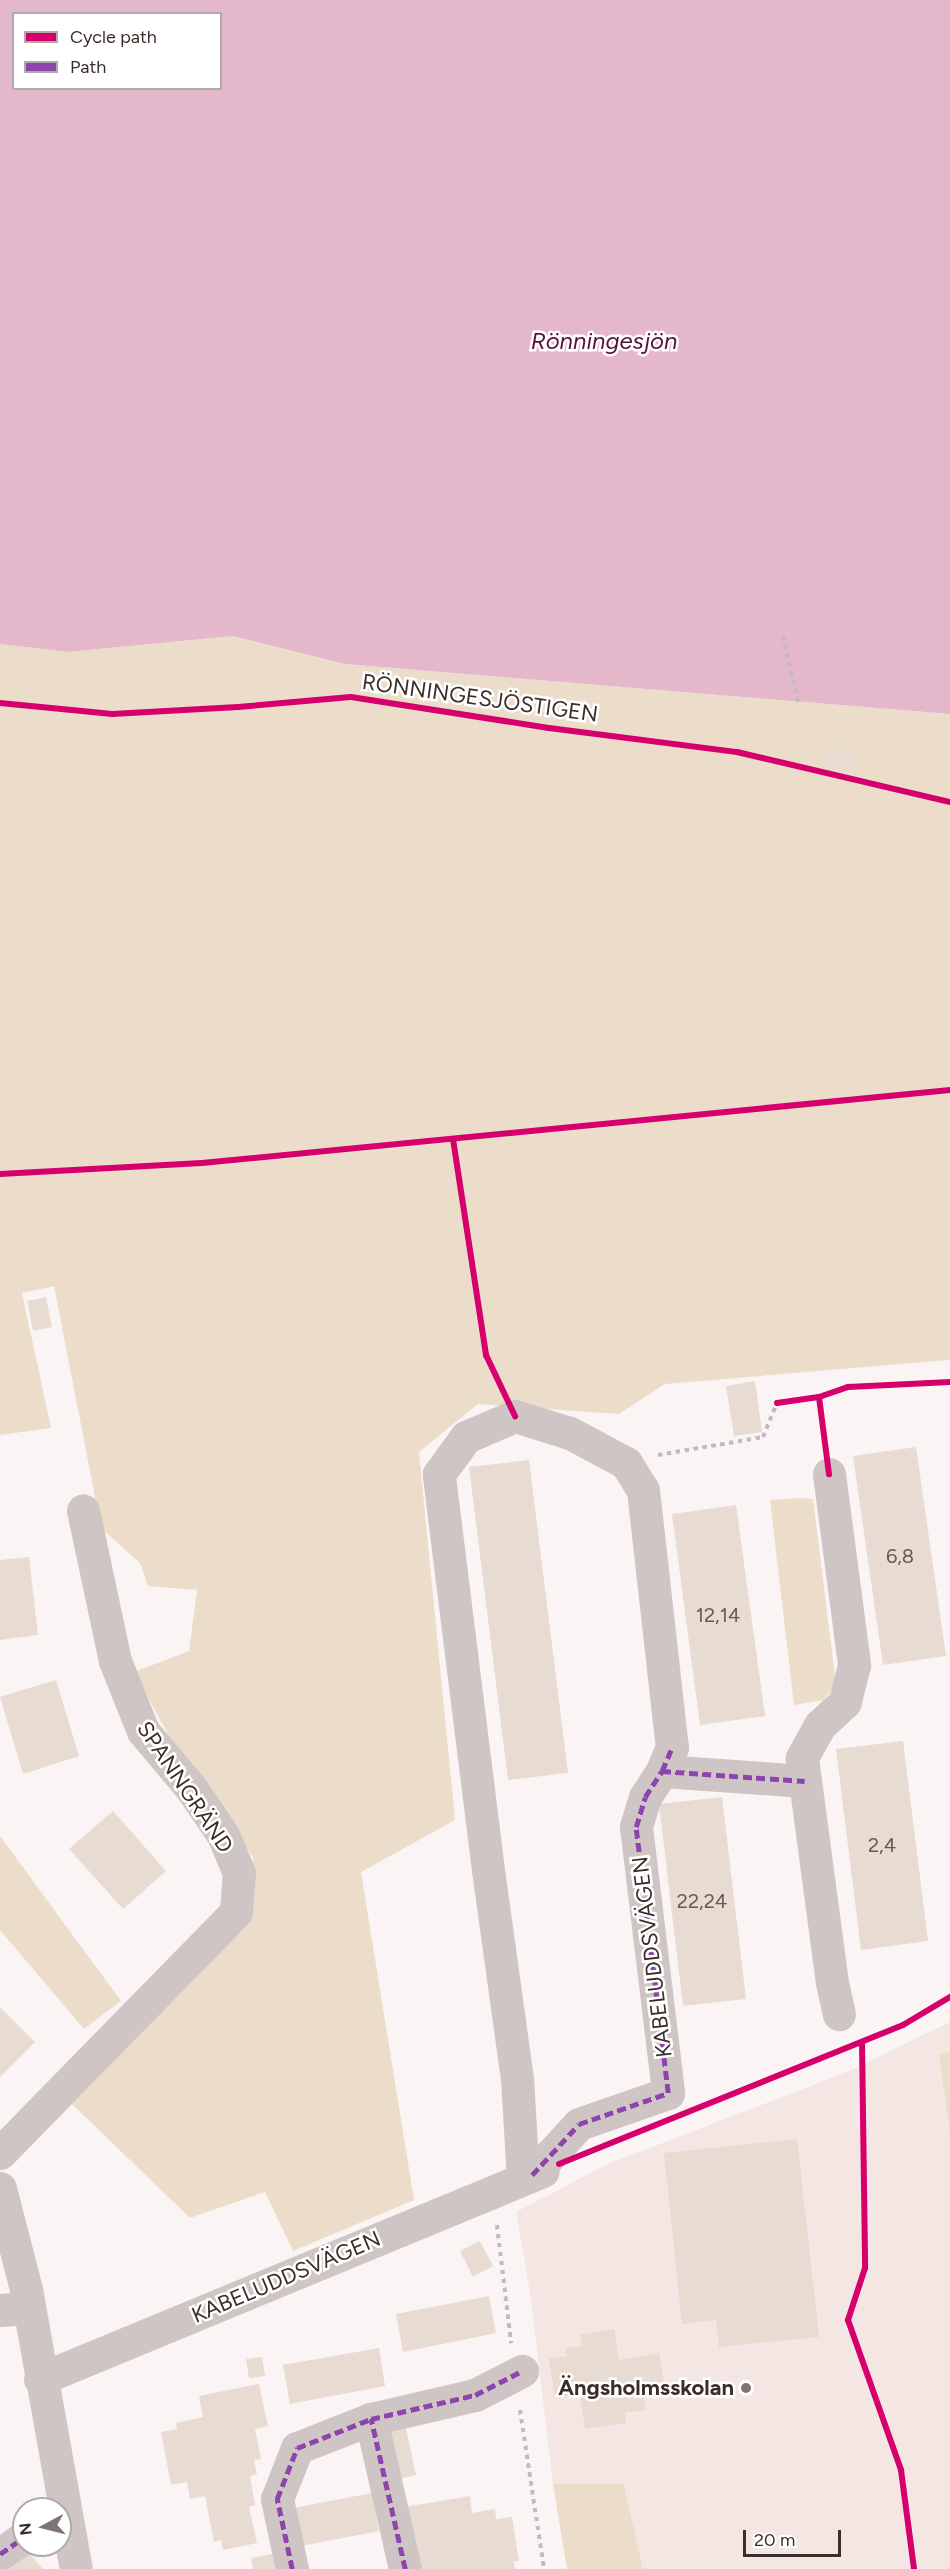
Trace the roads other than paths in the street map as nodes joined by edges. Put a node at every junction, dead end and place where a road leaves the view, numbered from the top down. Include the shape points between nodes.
1 (829, 1474) dead end
2 (83, 1510) dead end
3 (667, 1759) junction
4 (805, 1781) junction
5 (839, 2014) dead end
6 (0, 2153) edge
7 (538, 2173) junction
8 (0, 2188) edge
9 (14, 2309) edge
10 (518, 2373) road end
11 (40, 2379) junction
12 (371, 2419) junction
13 (61, 2497) edge
14 (72, 2551) edge
15 (76, 2569) edge
16 (292, 2569) edge
17 (405, 2569) edge

1 - 4 street via 854,1665 845,1702 820,1725 802,1758
2 - 6 street, SPANNGRÄND via 115,1661 143,1731 191,1788 223,1835 239,1873 236,1912
3 - 4 street
3 - 7 street, KABELUDDSVÄGEN via 645,1797 636,1827 668,2093 579,2124
3 - 7 street via 643,1490 626,1463 570,1433 515,1416 466,1437 439,1474 517,2079
4 - 5 street
7 - 11 street, KABELUDDSVÄGEN
8 - 9 street
9 - 11 street
10 - 12 street via 475,2395
11 - 13 street
12 - 16 street via 297,2448 277,2499
12 - 17 street
14 - 15 street

